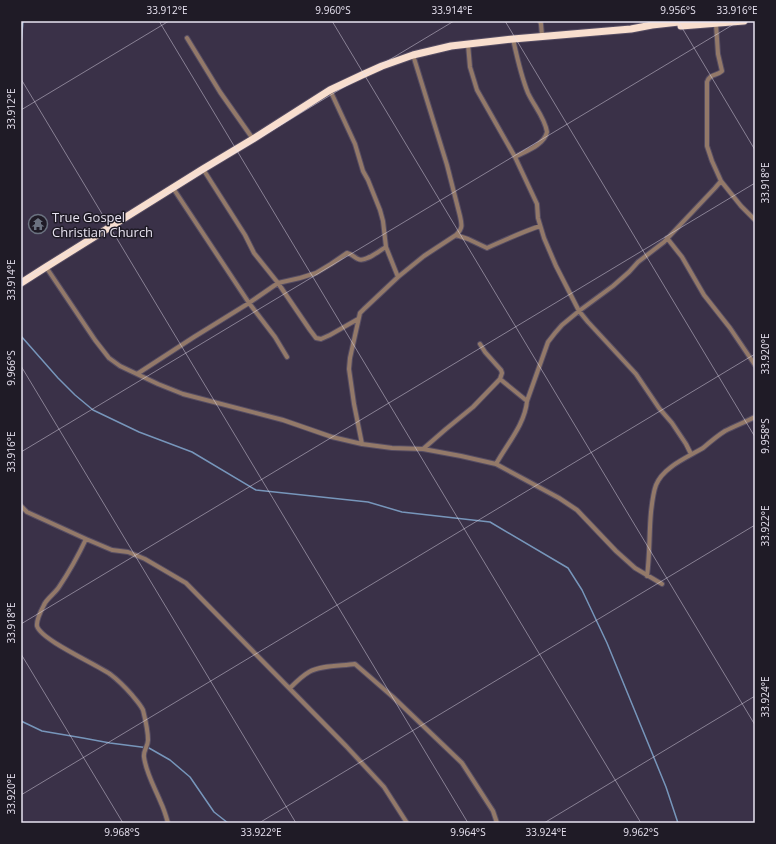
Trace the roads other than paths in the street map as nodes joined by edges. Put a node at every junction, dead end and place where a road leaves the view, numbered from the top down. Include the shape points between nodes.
1 (540, 21) edge
2 (688, 21) edge
3 (744, 21) edge
4 (724, 22) edge
5 (716, 24) junction
6 (631, 29) junction
7 (542, 36) junction
8 (187, 38) dead end
9 (513, 39) junction
10 (468, 44) junction
11 (413, 55) junction
12 (330, 90) junction
13 (253, 139) junction
14 (515, 157) junction
15 (203, 169) junction
16 (721, 181) junction
17 (173, 188) junction
18 (755, 220) edge
19 (540, 226) junction
20 (456, 235) junction
21 (667, 238) junction
22 (386, 247) junction
23 (46, 266) junction
24 (398, 277) junction
25 (21, 283) edge
26 (278, 283) junction
27 (249, 303) junction
28 (579, 311) junction
29 (358, 319) junction
30 (480, 344) dead end
31 (287, 357) dead end
32 (755, 365) edge
33 (137, 374) junction
34 (500, 379) junction
35 (527, 401) junction
36 (755, 416) edge
37 (362, 444) junction
38 (423, 449) junction
39 (691, 454) junction
40 (496, 464) junction
41 (22, 507) edge
42 (86, 539) junction
43 (647, 576) junction
44 (662, 584) dead end
45 (290, 688) junction
46 (168, 823) edge
47 (406, 823) edge
48 (497, 823) edge

1 - 7 street
2 - 6 highway
3 - 4 highway
4 - 5 highway
5 - 6 highway
5 - 16 street via 722,70 707,80 706,132 707,146
6 - 7 highway
7 - 9 highway
8 - 13 street
9 - 10 highway
9 - 14 street via 528,92 547,132 540,143
10 - 11 highway
10 - 14 street via 470,67 477,90
11 - 12 highway
11 - 20 street via 447,165 462,224
12 - 13 highway
12 - 22 street via 355,144 380,210
13 - 15 highway
14 - 19 street via 537,204
15 - 17 highway
15 - 26 street via 254,253
16 - 18 street
16 - 21 street
17 - 23 highway
17 - 27 street
19 - 20 street via 487,248
19 - 28 street
20 - 24 street
21 - 28 street via 630,272
21 - 32 street via 682,257 704,295
22 - 24 street
22 - 26 street via 362,261 347,253 316,273
23 - 25 highway
23 - 33 street via 109,358
24 - 29 street via 364,308
26 - 27 street
26 - 29 street via 316,338 330,336
27 - 31 street
27 - 33 street
28 - 35 street via 562,325 548,342
28 - 39 street via 636,374
29 - 37 street via 350,369
30 - 34 street via 501,370
33 - 37 street via 183,394
34 - 35 street
34 - 38 street via 473,408
35 - 40 street via 521,421
36 - 39 street
37 - 38 street
38 - 40 street
39 - 43 street via 660,477 656,485 652,504
40 - 43 street via 577,510 616,551
41 - 42 street via 27,512
42 - 45 street via 112,550 145,558 186,583
42 - 46 street via 65,579 45,603 37,620 38,626 50,639 109,673 138,702 147,732 148,741 144,756 148,774
43 - 44 street
45 - 47 street via 384,788
45 - 48 street via 310,671 355,664 462,763 493,811

